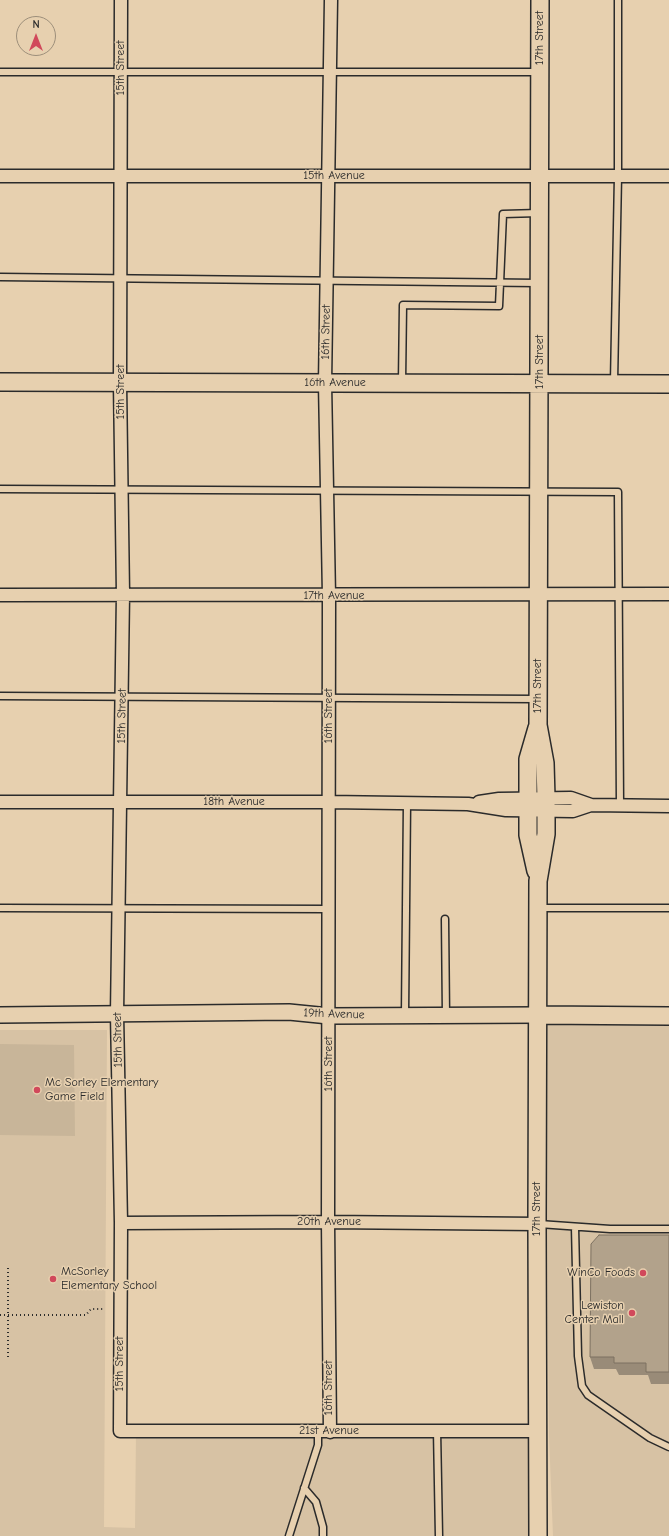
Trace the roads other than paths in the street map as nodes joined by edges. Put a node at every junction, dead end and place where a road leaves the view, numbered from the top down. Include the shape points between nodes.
1 (121, 0) edge
2 (331, 0) edge
3 (540, 0) edge
4 (618, 0) edge
5 (121, 71) junction
6 (0, 72) edge
7 (330, 72) junction
8 (540, 72) junction
9 (539, 175) junction
10 (0, 176) edge
11 (121, 176) junction
12 (329, 176) junction
13 (618, 176) junction
14 (669, 176) edge
15 (539, 213) junction
16 (0, 277) edge
17 (121, 279) junction
18 (327, 280) junction
19 (501, 282) junction
20 (539, 283) junction
21 (0, 382) edge
22 (120, 382) junction
23 (326, 383) junction
24 (402, 383) junction
25 (540, 384) junction
26 (614, 384) junction
27 (669, 384) edge
28 (0, 489) edge
29 (122, 490) junction
30 (327, 491) junction
31 (539, 491) junction
32 (123, 594) junction
33 (669, 594) edge
34 (0, 595) edge
35 (538, 595) junction
36 (620, 595) junction
37 (329, 596) junction
38 (0, 696) edge
39 (122, 698) junction
40 (329, 698) junction
41 (538, 699) junction
42 (538, 725) junction
43 (0, 802) edge
44 (329, 802) junction
45 (120, 803) junction
46 (407, 803) junction
47 (528, 804) junction
48 (546, 805) junction
49 (620, 805) junction
50 (669, 806) edge
51 (538, 881) junction
52 (0, 908) edge
53 (118, 908) junction
54 (538, 908) junction
55 (669, 908) edge
56 (329, 909) junction
57 (445, 919) dead end
58 (117, 1014) junction
59 (0, 1015) edge
60 (538, 1015) junction
61 (329, 1016) junction
62 (405, 1016) junction
63 (446, 1016) junction
64 (669, 1016) edge
65 (328, 1222) junction
66 (121, 1223) junction
67 (537, 1224) junction
68 (575, 1227) junction
69 (669, 1229) edge
70 (437, 1430) junction
71 (120, 1431) joint
72 (538, 1431) junction
73 (324, 1432) junction
74 (669, 1447) edge
75 (304, 1488) junction
76 (289, 1536) edge
77 (323, 1536) edge
78 (439, 1536) edge
79 (538, 1536) edge

1 - 5 street, 15th Street
2 - 7 street, 16th Street
3 - 8 main road, 17th Street
4 - 13 lane
5 - 6 lane
5 - 7 lane
5 - 11 street, 15th Street
7 - 8 lane
7 - 12 street, 16th Street
8 - 9 main road, 17th Street
9 - 12 street, 15th Avenue
9 - 13 street, 15th Avenue
9 - 15 main road, 17th Street
10 - 11 street, 15th Avenue
11 - 12 street, 15th Avenue
11 - 17 street, 15th Street
12 - 18 street, 16th Street
13 - 14 street, 15th Avenue
13 - 26 lane
15 - 19 lane via 503,214
15 - 20 main road, 17th Street
16 - 17 lane
17 - 18 lane
17 - 22 street, 15th Street
18 - 19 lane
18 - 23 street, 16th Street
19 - 20 lane
19 - 24 lane via 499,306 403,305
20 - 25 main road, 17th Street
21 - 22 main road, 16th Avenue
22 - 23 main road, 16th Avenue
22 - 29 street, 15th Street
23 - 24 main road, 16th Avenue
23 - 30 street, 16th Street
24 - 25 main road, 16th Avenue
25 - 26 main road, 16th Avenue
25 - 31 main road, 17th Street
26 - 27 main road, 16th Avenue
28 - 29 lane
29 - 30 lane
29 - 32 street, 15th Street
30 - 31 lane
30 - 37 street, 16th Street
31 - 35 main road, 17th Street
31 - 36 lane via 618,492
32 - 34 street, 17th Avenue
32 - 37 street, 17th Avenue
32 - 39 street, 15th Street
33 - 36 street, 17th Avenue
35 - 36 street, 17th Avenue
35 - 37 street, 17th Avenue
35 - 41 main road, 17th Street
36 - 49 lane
37 - 40 street, 16th Street
38 - 39 lane
39 - 40 lane
39 - 45 street, 15th Street
40 - 41 lane
40 - 44 street, 16th Street
41 - 42 main road, 17th Street
42 - 47 main road, 17th Street via 528,759
42 - 48 main road, 17th Street via 545,763
43 - 45 street, 18th Avenue
44 - 45 street, 18th Avenue
44 - 46 street, 18th Avenue
44 - 56 street, 16th Street
45 - 53 street, 15th Street
46 - 47 street, 18th Avenue via 468,804 498,799
46 - 62 lane
47 - 48 street, 18th Avenue
47 - 51 main road, 17th Street via 528,835
48 - 49 street, 18th Avenue via 573,811 591,805
48 - 51 main road, 17th Street via 546,834
49 - 50 street, 18th Avenue
51 - 54 main road, 17th Street
52 - 53 lane
53 - 56 lane
53 - 58 street, 15th Street
54 - 55 lane
54 - 60 main road, 17th Street
56 - 61 street, 16th Street
57 - 63 lane
58 - 59 street, 19th Avenue
58 - 61 street, 19th Avenue via 289,1012
58 - 66 street, 15th Street
60 - 63 street, 19th Avenue
60 - 64 main road, 19th Avenue
60 - 67 main road, 17th Street
61 - 62 street, 19th Avenue
61 - 65 street, 16th Street
62 - 63 street, 19th Avenue
65 - 66 street, 20th Avenue
65 - 67 street, 20th Avenue
65 - 73 street, 16th Street
66 - 71 street, 15th Street
67 - 68 lane
67 - 72 main road, 17th Street
68 - 69 lane
68 - 74 lane via 578,1364 582,1386 588,1395 650,1438
70 - 72 street, 21st Avenue
70 - 73 street, 21st Avenue
70 - 78 lane
71 - 73 street, 21st Avenue
72 - 79 main road, 17th Street
73 - 75 lane
75 - 76 lane
75 - 77 lane via 316,1502

